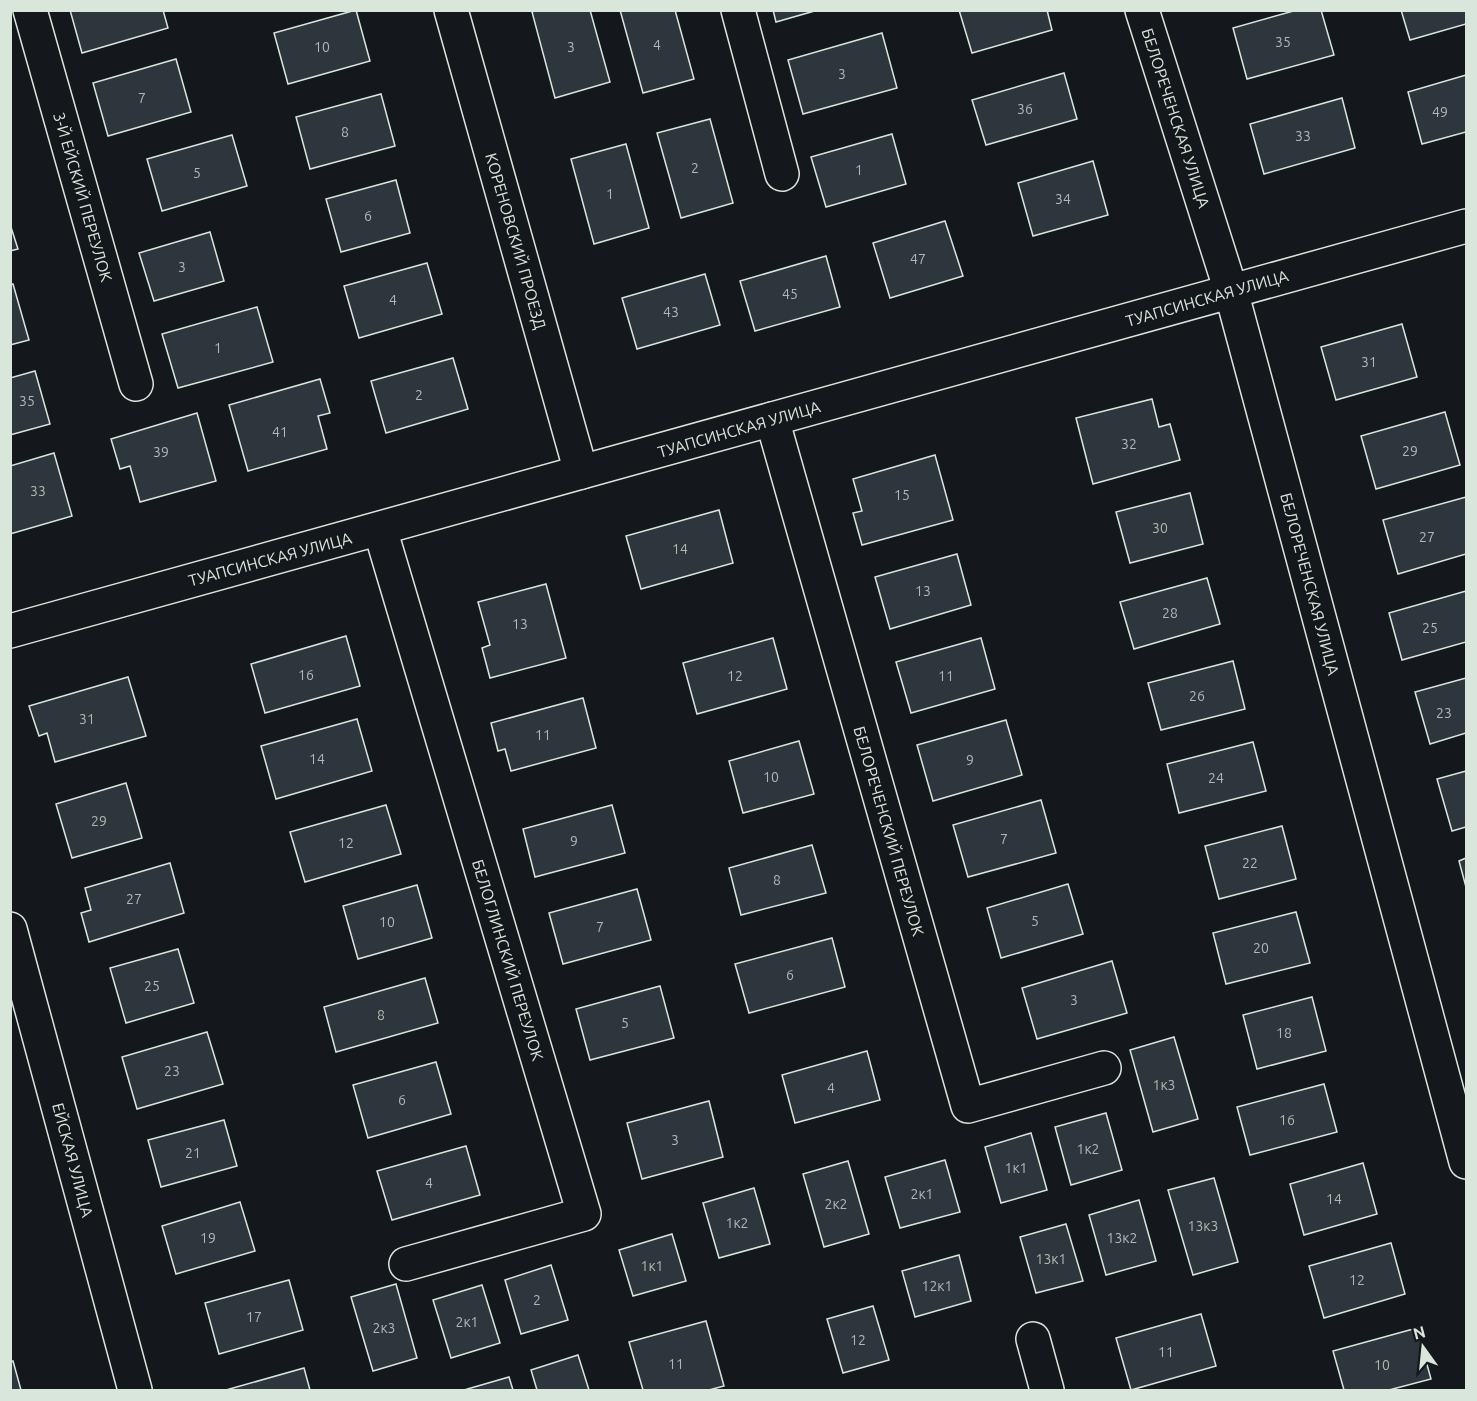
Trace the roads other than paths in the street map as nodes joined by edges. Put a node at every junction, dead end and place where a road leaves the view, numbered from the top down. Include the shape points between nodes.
1 (30, 10) edge
2 (451, 10) edge
3 (738, 10) edge
4 (1142, 10) edge
5 (782, 174) dead end
6 (1467, 226) edge
7 (1231, 291) junction
8 (136, 384) dead end
9 (772, 419) junction
10 (581, 472) junction
11 (380, 529) junction
12 (10, 631) edge
13 (10, 929) edge
14 (1104, 1068) dead end
15 (1467, 1162) edge
16 (406, 1264) dead end
17 (1033, 1339) dead end
18 (135, 1390) edge
19 (1047, 1390) edge

1 - 8 street, 3-Й ЕЙСКИЙ ПЕРЕУЛОК
2 - 10 street, КОРЕНОВСКИЙ ПРОЕЗД
3 - 5 street
4 - 7 street, БЕЛОРЕЧЕНСКАЯ УЛИЦА
6 - 7 street, ТУАПСИНСКАЯ УЛИЦА
7 - 9 street, ТУАПСИНСКАЯ УЛИЦА
7 - 15 street, БЕЛОРЕЧЕНСКАЯ УЛИЦА
9 - 10 street, ТУАПСИНСКАЯ УЛИЦА
9 - 14 street, БЕЛОРЕЧЕНСКИЙ ПЕРЕУЛОК via 968,1106
10 - 11 street, ТУАПСИНСКАЯ УЛИЦА
11 - 12 street, ТУАПСИНСКАЯ УЛИЦА
11 - 16 street, БЕЛОГЛИНСКИЙ ПЕРЕУЛОК via 584,1214
13 - 18 street, ЕЙСКАЯ УЛИЦА
17 - 19 street

